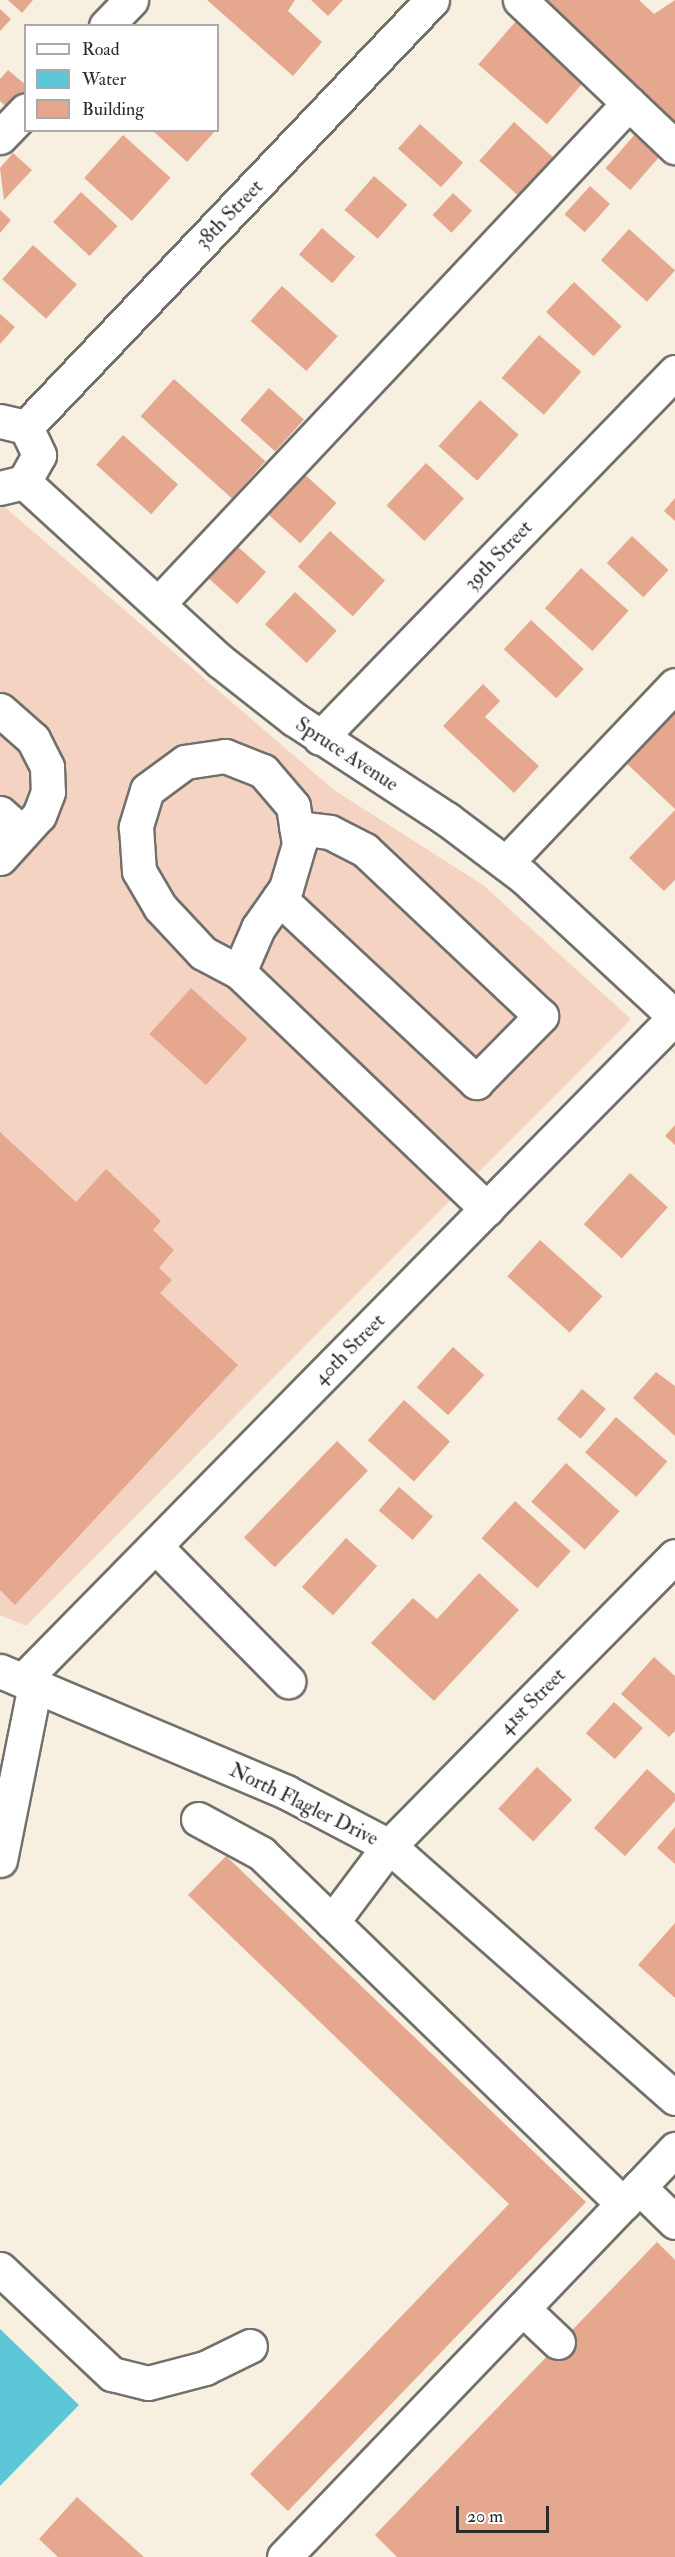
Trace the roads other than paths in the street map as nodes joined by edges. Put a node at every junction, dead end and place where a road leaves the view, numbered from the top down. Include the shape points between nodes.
1 (131, 0) edge
2 (432, 0) edge
3 (520, 0) edge
4 (108, 24) edge
5 (629, 103) junction
6 (24, 112) edge
7 (0, 136) edge
8 (675, 147) edge
9 (675, 372) edge
10 (13, 424) edge
11 (12, 485) edge
12 (159, 603) junction
13 (675, 685) edge
14 (0, 710) edge
15 (320, 738) junction
16 (11, 823) edge
17 (296, 828) junction
18 (0, 858) edge
19 (506, 863) junction
20 (279, 898) junction
21 (239, 972) junction
22 (675, 1017) edge
23 (487, 1209) junction
24 (155, 1546) junction
25 (675, 1556) edge
26 (19, 1679) edge
27 (288, 1681) dead end
28 (198, 1819) dead end
29 (389, 1845) junction
30 (0, 1860) edge
31 (332, 1922) junction
32 (671, 2086) edge
33 (675, 2149) edge
34 (631, 2196) junction
35 (675, 2222) edge
36 (0, 2269) edge
37 (523, 2309) junction
38 (558, 2342) dead end
39 (250, 2346) dead end
40 (284, 2557) edge

1 - 4 street
2 - 10 street, 38th Street
3 - 5 street
5 - 8 street
5 - 12 street
6 - 7 street
9 - 15 street, 39th Street
10 - 11 street via 39,455
11 - 12 street, Spruce Avenue
12 - 15 street, Spruce Avenue via 220,661
13 - 19 street
14 - 16 street via 33,739 48,767 42,807
15 - 19 street, Spruce Avenue
16 - 18 street
17 - 20 street via 299,844
17 - 20 street via 330,831 365,850 541,1016 476,1082
17 - 21 street via 293,806 263,771 225,756 185,762 147,790 136,827 139,871 160,907 203,953
19 - 22 street, Spruce Avenue
20 - 21 street
21 - 23 street
22 - 23 street, 40th Street
23 - 24 street, 40th Street
24 - 26 street, 40th Street
24 - 27 street
25 - 29 street, 41st Street
26 - 29 street, North Flagler Drive via 286,1792
26 - 30 street
28 - 31 street via 261,1853
29 - 31 street, 41st Street
29 - 32 street, North Flagler Drive
31 - 34 street
33 - 34 street
34 - 35 street
34 - 37 street
36 - 39 street via 112,2373 148,2383 205,2368
37 - 38 street
37 - 40 street

